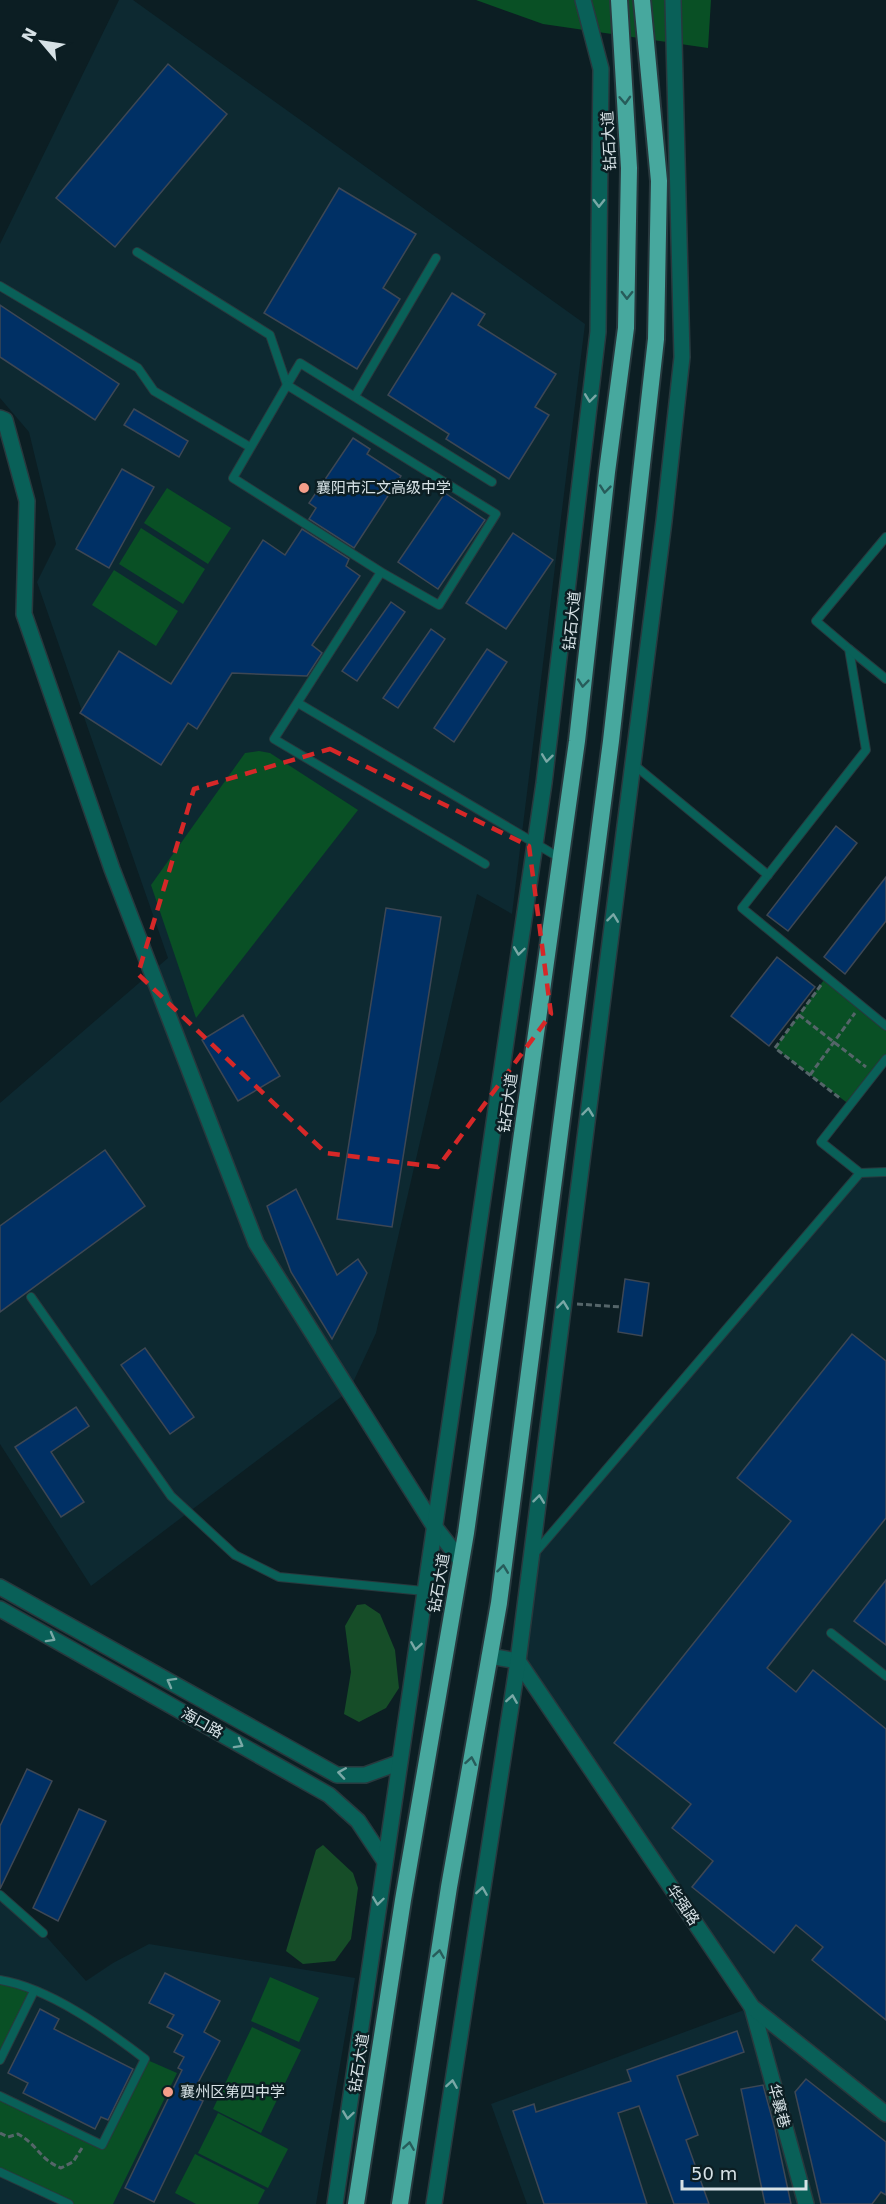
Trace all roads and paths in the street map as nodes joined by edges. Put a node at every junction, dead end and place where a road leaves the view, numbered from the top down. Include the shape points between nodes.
1 (583, 0) edge
2 (610, 0) edge
3 (619, 0) edge
4 (673, 0) edge
5 (646, 5) edge
6 (624, 76) junction
7 (137, 252) dead end
8 (436, 258) dead end
9 (0, 286) edge
10 (287, 385) junction
11 (355, 396) junction
12 (0, 417) edge
13 (250, 447) junction
14 (492, 482) dead end
15 (886, 537) edge
16 (381, 572) junction
17 (849, 650) junction
18 (886, 679) edge
19 (298, 703) junction
20 (633, 764) junction
21 (535, 841) junction
22 (560, 858) junction
23 (485, 864) dead end
24 (768, 875) junction
25 (826, 977) junction
26 (861, 1006) junction
27 (799, 1015) junction
28 (886, 1026) edge
29 (833, 1041) junction
30 (886, 1059) edge
31 (875, 1073) junction
32 (810, 1074) junction
33 (850, 1105) junction
34 (886, 1172) edge
35 (861, 1173) junction
36 (31, 1298) dead end
37 (564, 1303) junction
38 (621, 1308) dead end
39 (434, 1526) junction
40 (531, 1558) junction
41 (461, 1561) junction
42 (0, 1587) edge
43 (424, 1591) junction
44 (0, 1609) edge
45 (831, 1633) dead end
46 (489, 1656) junction
47 (518, 1661) junction
48 (886, 1676) edge
49 (398, 1763) junction
50 (384, 1860) junction
51 (0, 1895) edge
52 (43, 1933) dead end
53 (0, 1980) edge
54 (34, 1991) junction
55 (752, 2007) junction
56 (0, 2060) edge
57 (0, 2096) edge
58 (886, 2115) edge
59 (0, 2133) edge
60 (87, 2138) junction
61 (0, 2172) edge
62 (69, 2204) edge
63 (335, 2204) edge
64 (356, 2204) edge
65 (400, 2204) edge
66 (434, 2204) edge
67 (806, 2204) edge

1 -> 21 street via 601,69 598,332
2 - 6 highway
3 - 6 highway, 钻石大道
4 - 20 street via 682,357
46 -> 5 highway via 609,753 656,339 659,181
6 -> 22 highway, 钻石大道 via 629,168 626,328
7 - 10 lane via 270,335
8 - 11 lane
9 - 13 lane via 138,368 154,391
10 - 11 lane via 300,363
10 - 13 lane
10 - 16 lane via 496,514 439,605
11 - 14 lane
12 - 39 street via 5,420 27,501 24,614 112,869 251,1232
13 - 16 lane via 233,478
15 - 17 lane via 816,621
16 - 19 lane
17 - 18 lane
17 - 24 lane via 866,750
19 - 21 lane
19 - 23 lane via 274,739
20 - 24 lane
37 -> 20 street
21 - 22 lane
21 -> 39 street
22 - 41 highway, 钻石大道
24 - 25 lane via 741,908
25 - 26 lane
25 - 27 path
26 - 28 lane
26 - 29 path
27 - 29 path
27 - 32 path via 775,1048
29 - 31 path
29 - 32 path
30 - 31 lane
31 - 33 lane
32 - 33 path
33 - 35 lane via 822,1142
34 - 35 lane
35 - 40 lane
36 - 43 lane via 171,1496 235,1555 279,1577
37 - 38 path
40 -> 37 street
39 - 41 street
39 - 43 street
40 - 47 street
41 - 64 highway, 钻石大道
49 -> 42 street, 海口路 via 365,1775 337,1775
43 -> 49 street
44 -> 50 street, 海口路 via 329,1795 358,1821
45 - 48 lane
46 - 47 street
65 -> 46 highway
47 - 55 street, 华强路
66 -> 47 street
49 - 50 street
50 -> 63 street
51 - 52 lane
53 - 54 lane
54 - 56 lane
54 - 60 lane via 98,2023 145,2059 102,2145
55 - 58 street, 华强路
55 - 67 street, 华襄巷
57 - 60 lane
59 - 60 path via 8,2137 18,2134 34,2142 46,2161 61,2168 73,2162
61 - 62 lane

